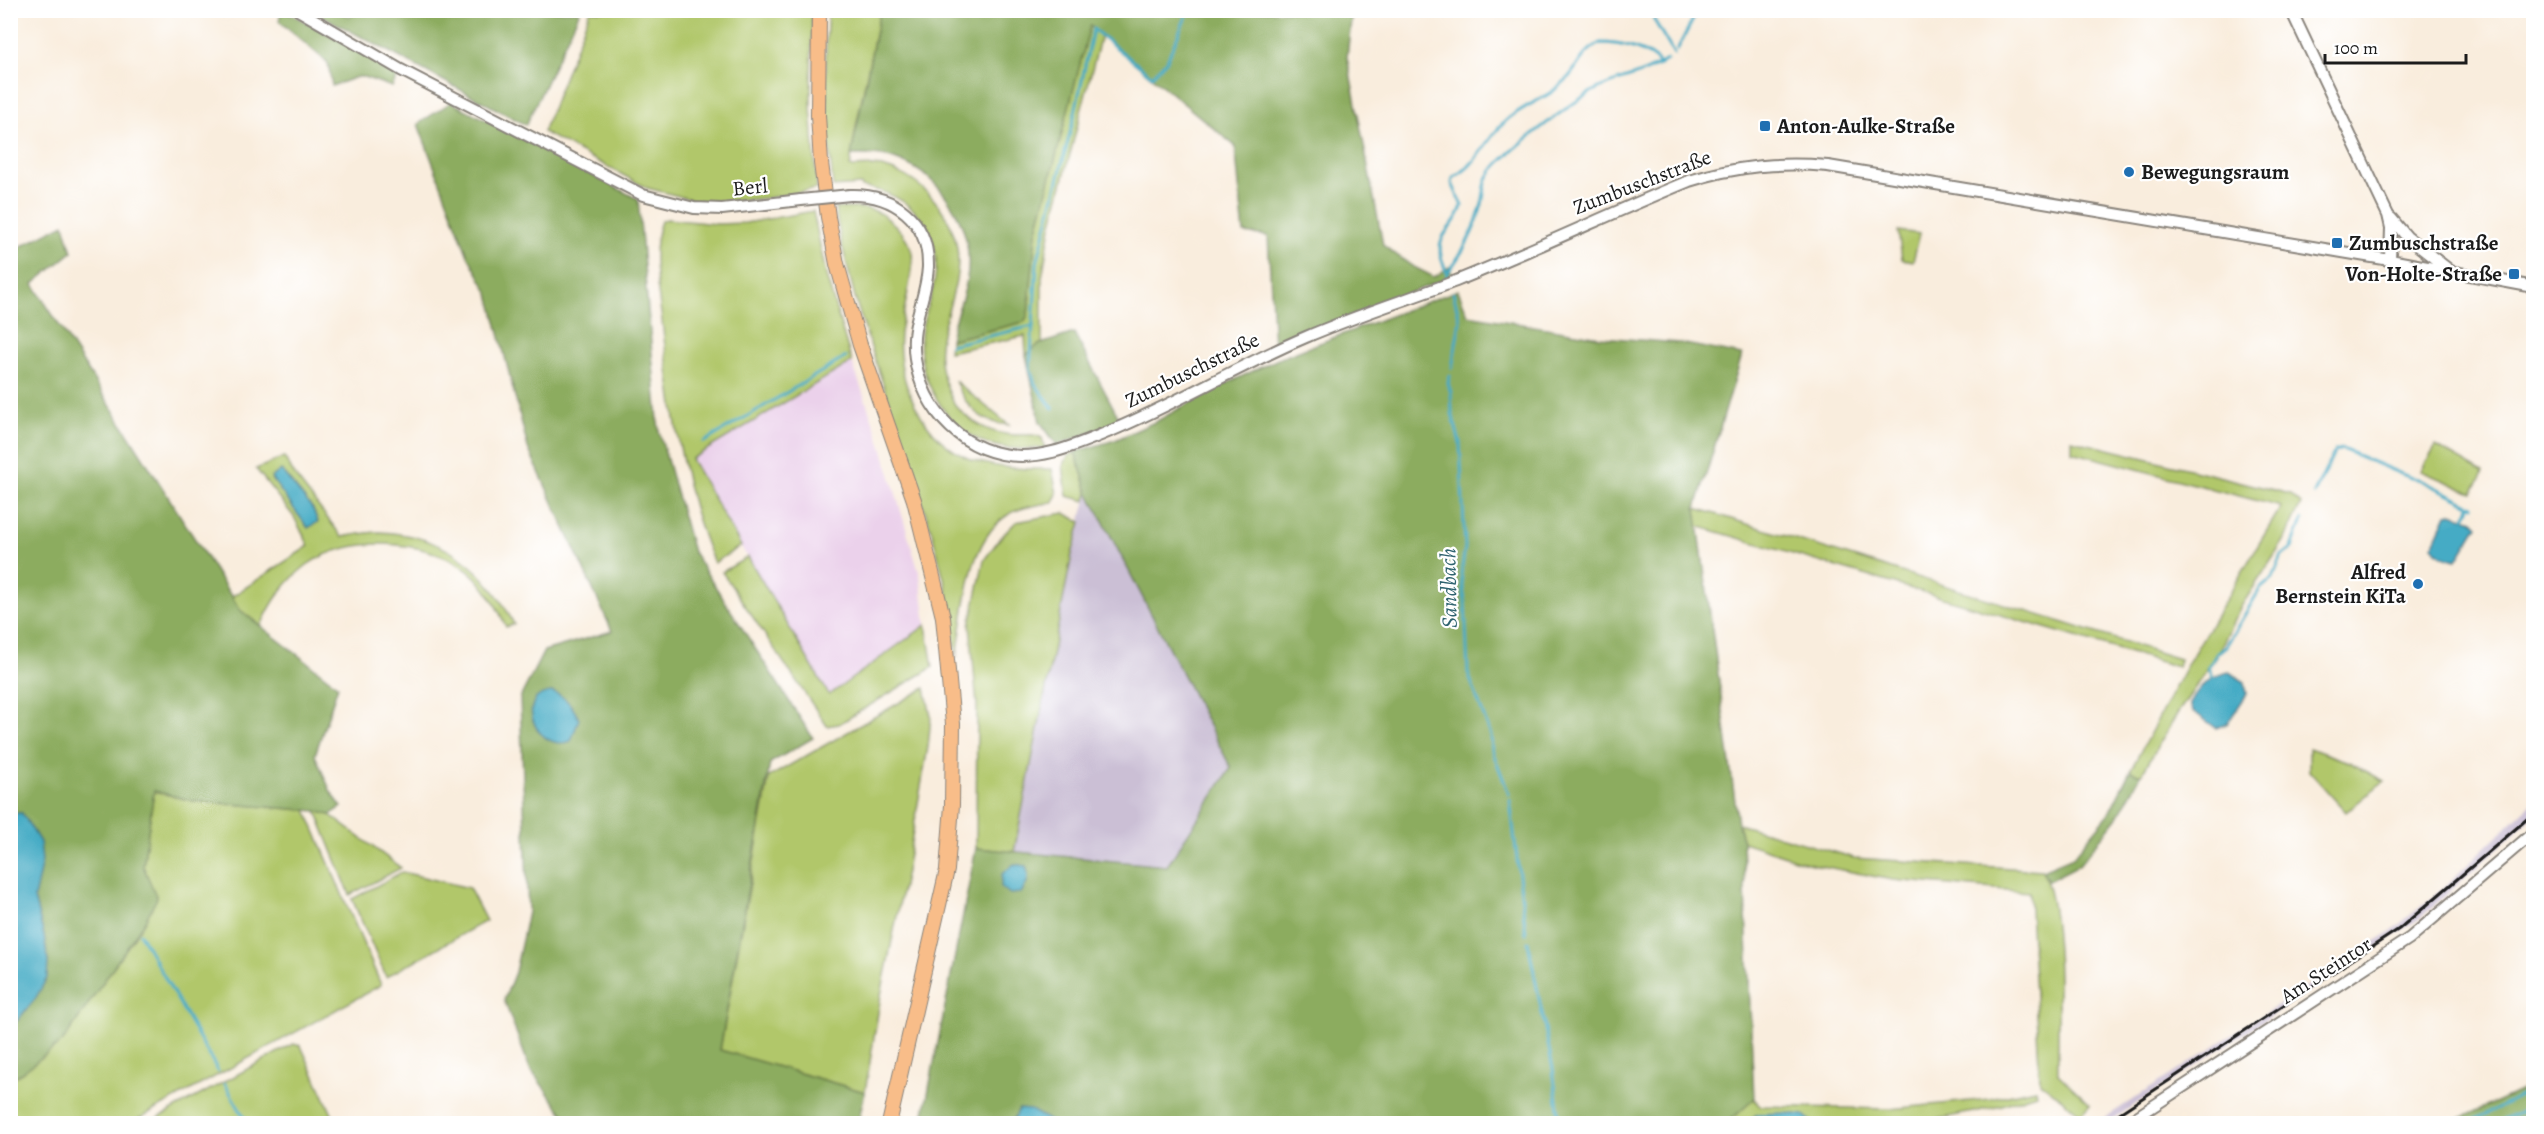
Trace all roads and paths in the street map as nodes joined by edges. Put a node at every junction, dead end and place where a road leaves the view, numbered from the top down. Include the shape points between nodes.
1 (298, 10) edge
2 (819, 10) edge
3 (2291, 10) edge
4 (2388, 215) junction
5 (2390, 260) junction
6 (2453, 272) junction
7 (2534, 287) edge
8 (1053, 452) joint
9 (2534, 832) edge
10 (889, 1124) edge
11 (2126, 1124) edge

1 - 8 street, Berl, bridge via 401,70 644,195 694,208 722,209 850,195 873,195 894,203 910,217 923,238 928,267 914,337 916,363 930,403 968,441 986,450 1020,456
2 - 10 main road via 818,115 828,217 860,345 914,500 943,617 953,724 947,870
3 - 4 street
4 - 5 street
4 - 6 street via 2407,237
5 - 6 street, Zumbuschstraße
5 - 8 street, Zumbuschstraße via 1828,166 1762,164 1689,181 1474,273 1310,335 1172,404
6 - 7 street, Zumbuschstraße
9 - 11 street, Am Steintor via 2410,938

